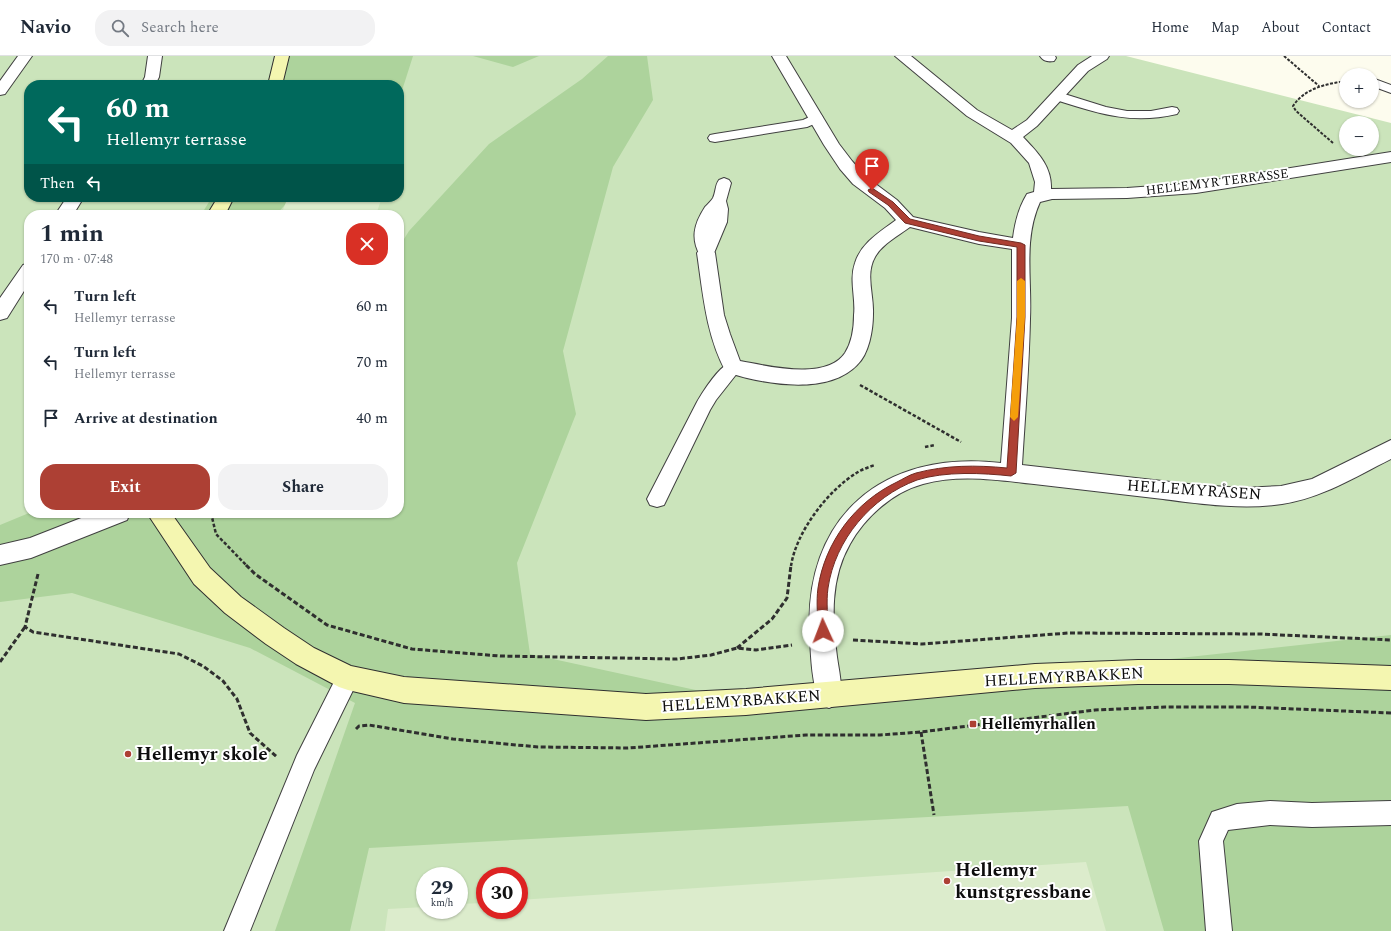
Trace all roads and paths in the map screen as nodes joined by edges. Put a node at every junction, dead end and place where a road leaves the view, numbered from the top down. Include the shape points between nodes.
1 (25, 56) edge
2 (154, 56) edge
3 (282, 56) edge
4 (779, 56) edge
5 (902, 56) edge
6 (1102, 56) edge
7 (1284, 56) edge
8 (150, 80) edge
9 (276, 80) edge
10 (1339, 83) edge
11 (1379, 85) edge
12 (1320, 86) junction
13 (1391, 89) edge
14 (0, 91) edge
15 (1058, 96) junction
16 (1172, 111) dead end
17 (816, 118) junction
18 (1012, 137) junction
19 (714, 138) dead end
20 (1391, 157) edge
21 (1356, 162) junction
22 (724, 183) dead end
23 (1042, 196) junction
24 (907, 221) junction
25 (1021, 245) junction
26 (706, 253) joint
27 (24, 277) edge
28 (0, 313) edge
29 (733, 367) junction
30 (840, 370) junction
31 (966, 445) dead end
32 (1391, 449) edge
33 (1011, 473) junction
34 (657, 499) dead end
35 (107, 518) edge
36 (161, 518) edge
37 (212, 518) edge
38 (44, 542) junction
39 (0, 555) edge
40 (25, 627) junction
41 (1391, 640) edge
42 (824, 641) junction
43 (0, 662) edge
44 (348, 678) junction
45 (1391, 678) edge
46 (829, 695) junction
47 (1391, 713) edge
48 (354, 730) dead end
49 (921, 732) junction
50 (278, 758) dead end
51 (1391, 813) edge
52 (934, 815) dead end
53 (237, 931) edge
54 (1218, 931) edge

1 - 14 street
2 - 8 street
3 - 9 street
4 - 17 street
5 - 18 street via 972,113
6 - 15 street via 1083,68
7 - 12 path
10 - 12 path
11 - 13 lane
12 - 21 path via 1295,101 1293,106
15 - 16 lane via 1105,110 1130,114 1150,115
15 - 18 street via 1032,123
17 - 19 lane via 807,123
17 - 24 street via 846,166
18 - 23 street via 1037,162 1043,182
20 - 21 street, HELLEMYR TERRASSE
21 - 23 street, HELLEMYR TERRASSE via 1196,188 1127,194
22 - 26 lane via 719,202 721,210 717,230
23 - 25 street via 1033,198 1026,210
24 - 25 street
24 - 30 street via 872,248 866,256 861,279 864,314 862,340 852,358
25 - 33 street via 1021,317
26 - 29 street via 715,315
27 - 28 street
29 - 30 street via 800,377 824,376
29 - 34 lane via 702,407
30 - 31 path via 848,378
32 - 33 street, HELLEMYRÅSEN via 1316,487 1281,495 1243,497 1197,494
33 - 42 street via 955,470 916,477 889,490 866,506 843,534 830,559 823,588
35 - 38 street
36 - 44 street, HELLEMYRBAKKEN via 202,576 233,605 299,652
37 - 42 path via 216,534 255,574 328,625 412,649 500,656 678,659 712,655 737,648 756,650
38 - 39 street
38 - 40 path via 40,570
40 - 43 path
40 - 50 path via 33,632 179,654 203,666 224,681 237,699 250,733
41 - 42 path via 1260,634 1069,633 922,644
42 - 46 street
44 - 46 street, HELLEMYRBAKKEN via 404,690 646,707
44 - 53 lane via 304,763
45 - 46 street, HELLEMYRBAKKEN via 1228,672 1138,672 1035,676
47 - 49 path via 1248,707 1165,707 1095,710
48 - 49 path via 369,724 453,739 538,747 628,748 806,735
49 - 52 path
51 - 54 lane via 1270,813 1220,820 1211,841

